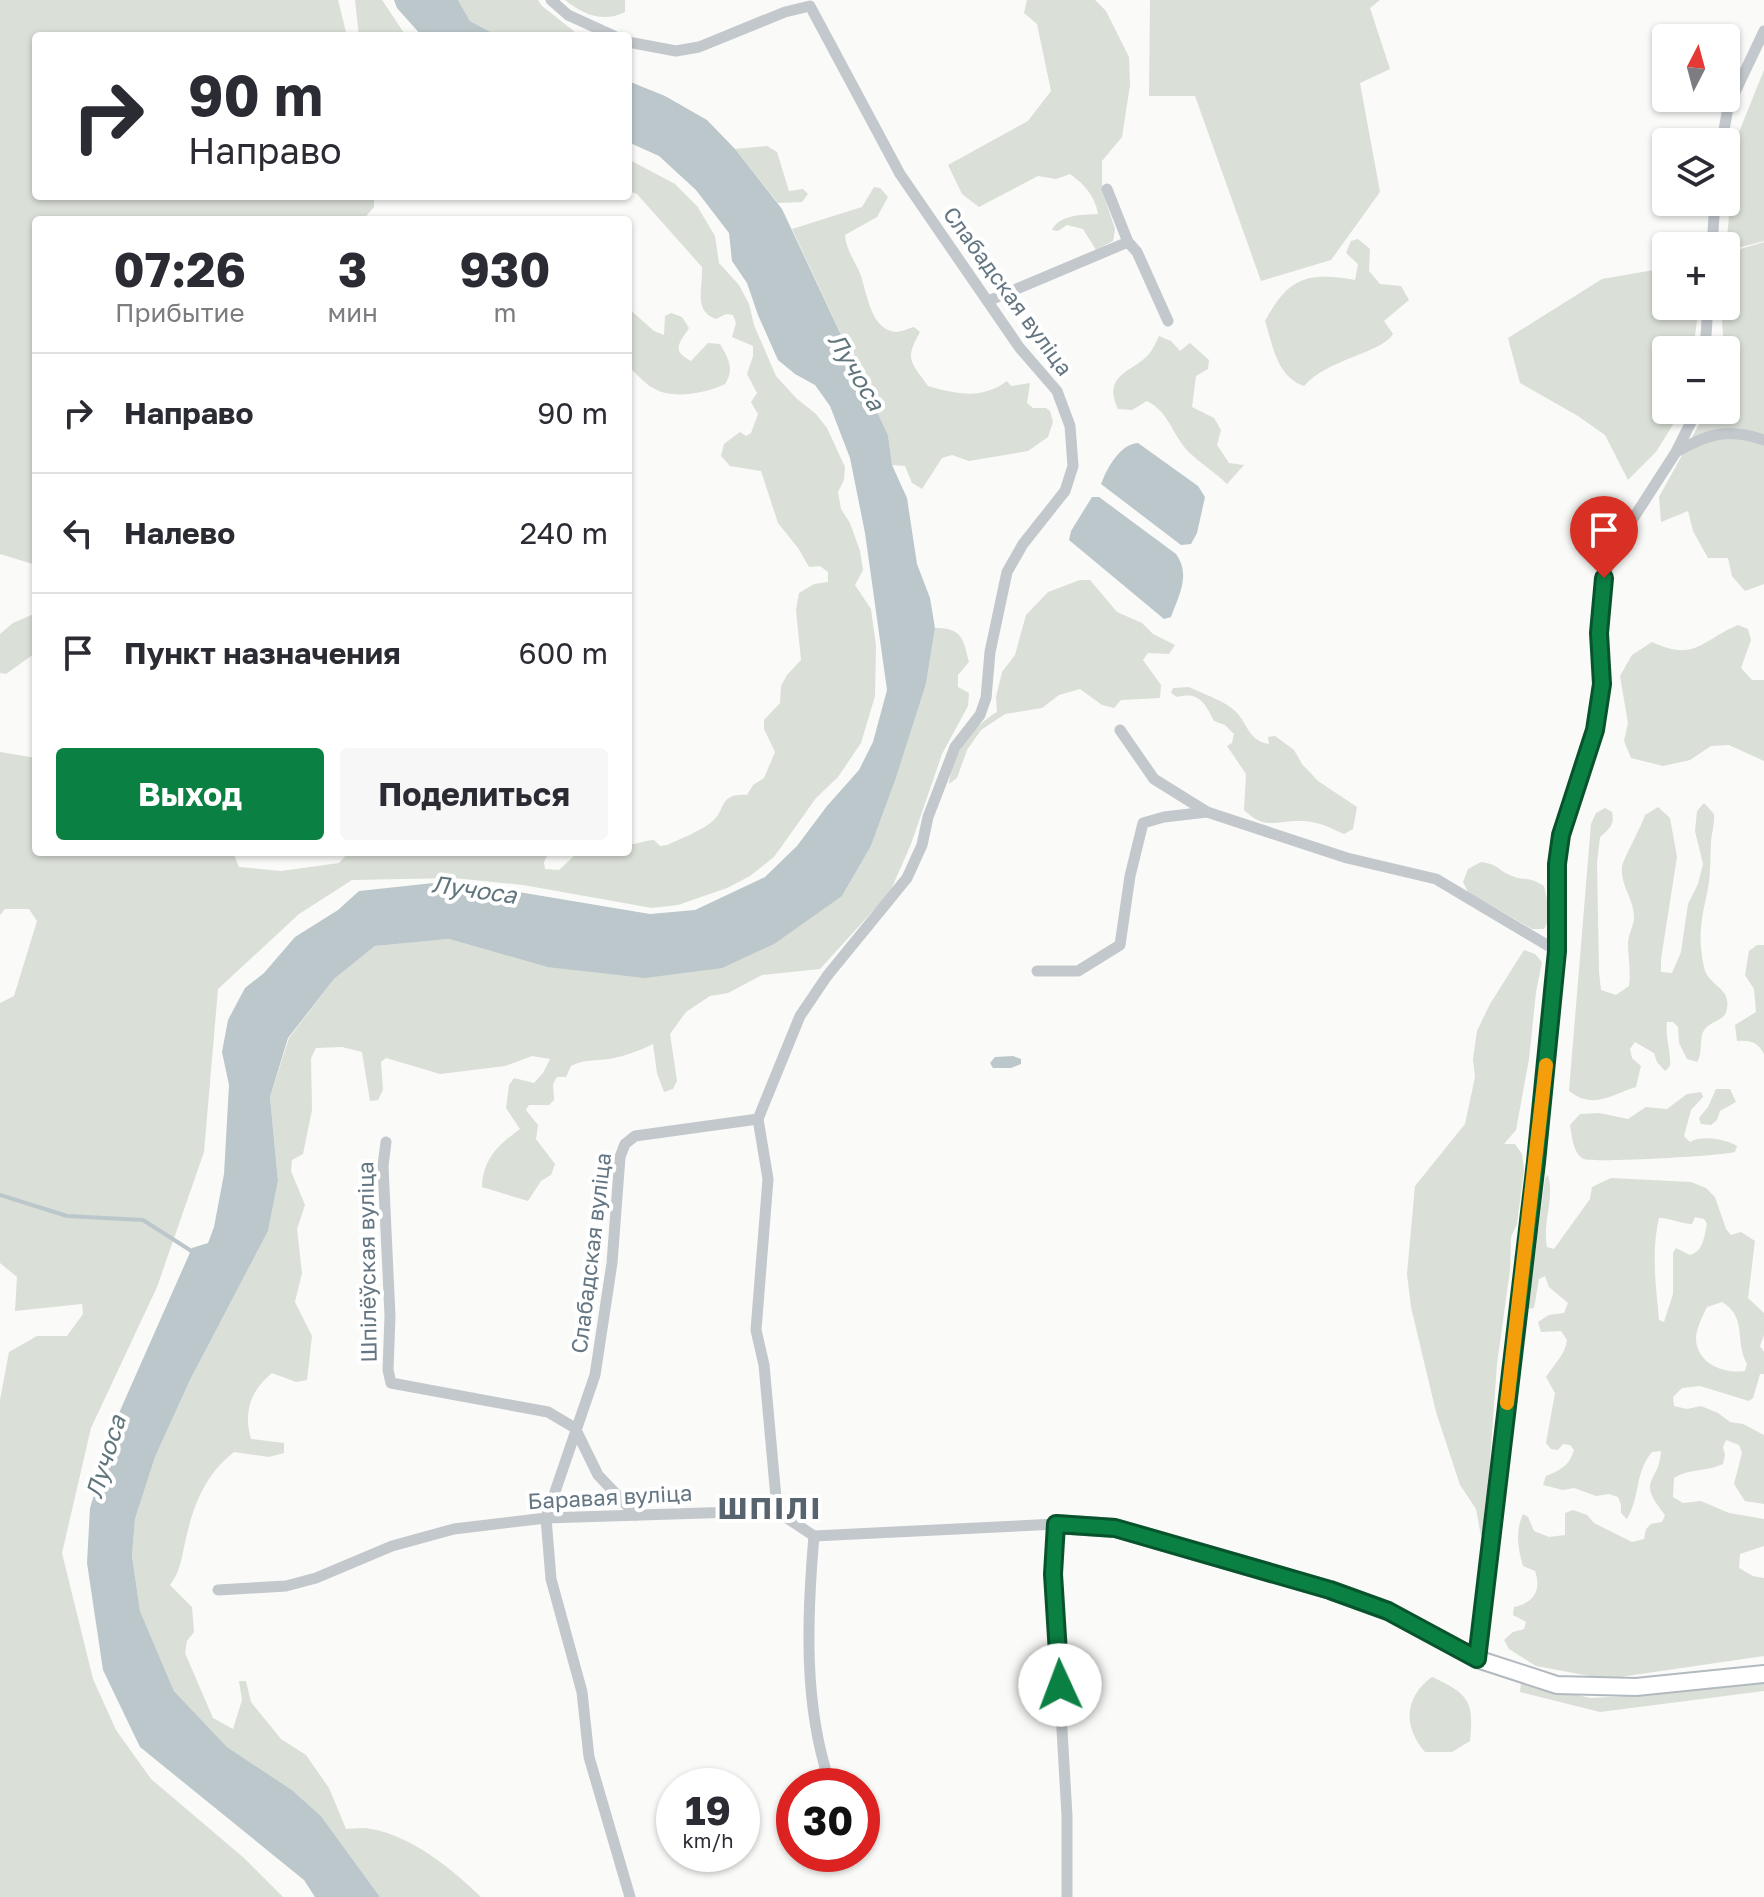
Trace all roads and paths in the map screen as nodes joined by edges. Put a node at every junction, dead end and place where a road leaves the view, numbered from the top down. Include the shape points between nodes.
1 (551, 0) edge
2 (1764, 31) edge
3 (605, 32) edge
4 (632, 43) edge
5 (1724, 128) edge
6 (1107, 189) dead end
7 (1128, 242) junction
8 (988, 301) junction
9 (1168, 321) dead end
10 (1690, 424) edge
11 (1764, 440) edge
12 (1676, 452) junction
13 (1120, 730) dead end
14 (1207, 812) junction
15 (1557, 951) junction
16 (1037, 971) dead end
17 (758, 1119) junction
18 (386, 1142) dead end
19 (575, 1428) junction
20 (636, 1515) junction
21 (784, 1516) junction
22 (546, 1518) junction
23 (1056, 1524) junction
24 (814, 1536) junction
25 (218, 1590) dead end
26 (1477, 1659) junction
27 (1764, 1674) edge
28 (825, 1768) edge
29 (630, 1897) edge
30 (1067, 1897) edge

1 - 3 street via 568,15
2 - 5 street via 1728,107
4 - 8 street, Слабадская вуліца via 676,51 699,47 810,6 900,174
6 - 7 street
7 - 8 street
7 - 9 street
8 - 17 street, Слабадская вуліца via 1057,391 1070,426 1073,466 1065,491 1007,572 986,698 980,715 955,747 907,878 800,1016
10 - 12 street
11 - 12 street via 1741,432 1704,436
12 - 15 street via 1618,542 1604,578 1602,684 1595,730 1561,835
13 - 14 street via 1154,779
14 - 15 street via 1347,858 1436,879
14 - 16 street via 1143,823 1120,945 1078,971
15 - 26 street
17 - 19 street, Слабадская вуліца via 635,1136 625,1144 595,1375
17 - 21 street via 768,1179 756,1330 776,1498
18 - 19 street, Шпілёўская вуліца via 391,1383 548,1412
19 - 20 street via 598,1475
19 - 22 street, Слабадская вуліца
20 - 21 street, Баравая вуліца
20 - 22 street, Баравая вуліца
21 - 24 street, Баравая вуліца
22 - 25 street, Баравая вуліца via 454,1529 286,1586
22 - 29 street, Слабадская вуліца via 551,1579 582,1692 589,1757
23 - 24 street
23 - 26 street via 1115,1528 1330,1590 1388,1611
23 - 30 street via 1053,1574
24 - 28 street via 812,1697
26 - 27 street via 1557,1685 1636,1687

